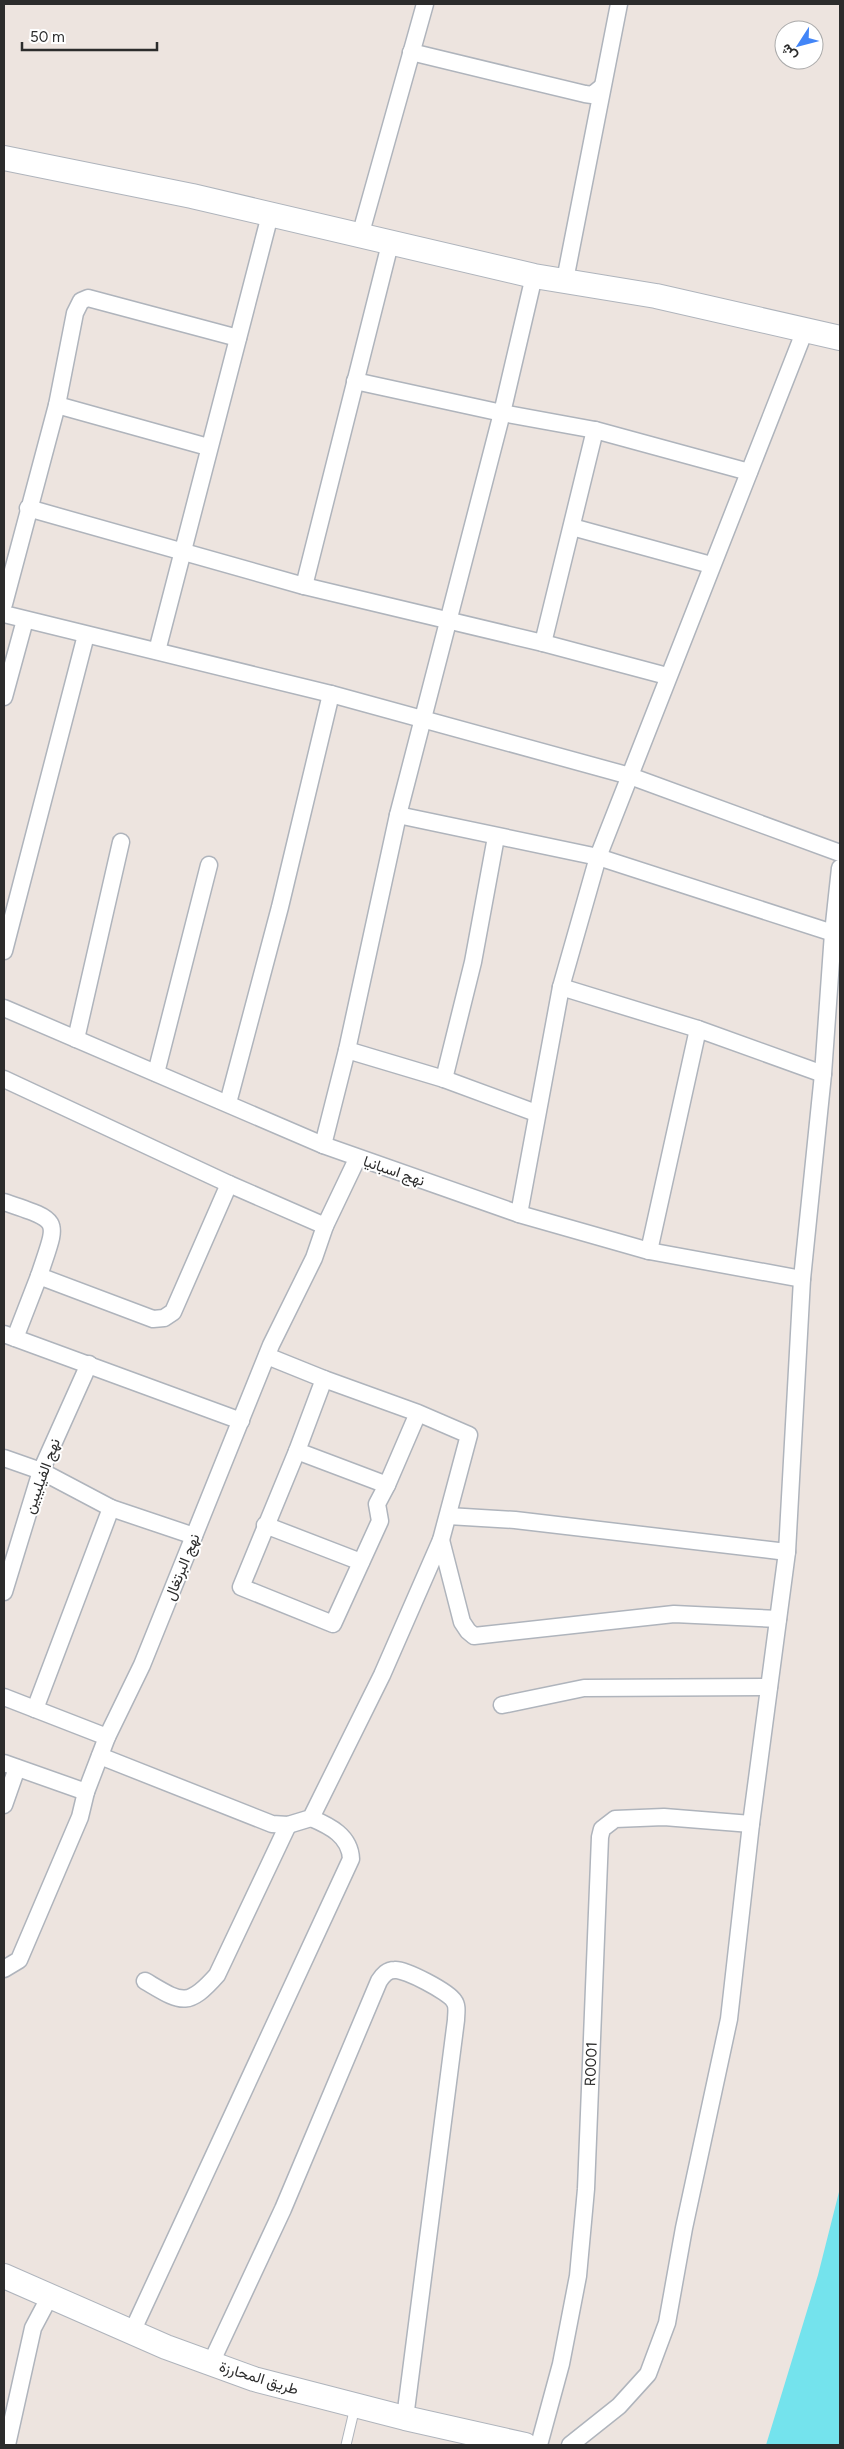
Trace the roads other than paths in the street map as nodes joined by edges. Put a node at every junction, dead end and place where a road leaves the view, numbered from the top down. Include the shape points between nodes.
1 (425, 4) edge
2 (619, 4) edge
3 (410, 52) junction
4 (602, 87) junction
5 (4, 158) edge
6 (270, 215) junction
7 (360, 236) junction
8 (390, 244) junction
9 (534, 276) junction
10 (565, 280) junction
11 (805, 330) junction
12 (238, 338) junction
13 (840, 338) edge
14 (355, 381) junction
15 (57, 405) junction
16 (502, 412) junction
17 (595, 430) junction
18 (208, 447) junction
19 (749, 472) junction
20 (28, 508) junction
21 (572, 527) junction
22 (184, 551) junction
23 (711, 565) junction
24 (304, 586) junction
25 (4, 604) edge
26 (4, 614) edge
27 (25, 620) junction
28 (449, 620) junction
29 (86, 634) junction
30 (542, 643) junction
31 (157, 651) junction
32 (667, 676) junction
33 (331, 694) junction
34 (4, 697) edge
35 (422, 720) junction
36 (630, 776) junction
37 (398, 815) junction
38 (496, 837) junction
39 (121, 842) dead end
40 (840, 853) edge
41 (598, 857) junction
42 (209, 865) dead end
43 (840, 868) edge
44 (833, 933) junction
45 (4, 951) edge
46 (560, 987) junction
47 (4, 1008) edge
48 (698, 1029) junction
49 (76, 1039) junction
50 (347, 1050) junction
51 (156, 1073) junction
52 (823, 1074) junction
53 (4, 1079) edge
54 (444, 1079) junction
55 (228, 1103) junction
56 (536, 1113) junction
57 (323, 1145) junction
58 (357, 1159) junction
59 (229, 1184) junction
60 (4, 1202) edge
61 (519, 1214) junction
62 (325, 1226) junction
63 (649, 1251) junction
64 (39, 1276) junction
65 (802, 1279) junction
66 (9, 1336) edge
67 (267, 1356) junction
68 (89, 1364) junction
69 (324, 1379) junction
70 (418, 1413) junction
71 (241, 1420) junction
72 (297, 1451) junction
73 (4, 1458) edge
74 (41, 1471) junction
75 (387, 1485) junction
76 (111, 1508) junction
77 (448, 1516) junction
78 (265, 1525) junction
79 (194, 1536) junction
80 (441, 1540) junction
81 (787, 1552) junction
82 (362, 1562) junction
83 (4, 1592) edge
84 (778, 1619) junction
85 (769, 1687) junction
86 (4, 1697) edge
87 (502, 1705) dead end
88 (35, 1709) junction
89 (107, 1737) junction
90 (100, 1756) junction
91 (10, 1766) edge
92 (86, 1792) junction
93 (4, 1805) edge
94 (311, 1818) junction
95 (751, 1824) junction
96 (288, 1825) junction
97 (4, 1969) edge
98 (145, 1981) dead end
99 (4, 2276) edge
100 (50, 2296) junction
101 (132, 2332) junction
102 (211, 2363) junction
103 (356, 2405) junction
104 (405, 2418) junction
105 (511, 2444) edge
106 (7, 2445) edge
107 (346, 2445) edge
108 (539, 2445) edge
109 (570, 2445) edge

1 - 3 street
2 - 4 street
3 - 4 street via 585,94 592,95
3 - 7 street
4 - 10 street
5 - 6 street
6 - 7 street
6 - 12 street
7 - 8 street
8 - 9 street
8 - 14 street
9 - 10 street
9 - 16 street
10 - 11 street via 656,296
11 - 13 street
11 - 19 street
12 - 15 street via 84,299 75,312
12 - 18 street
14 - 16 street
14 - 24 street
15 - 18 street
15 - 20 street
16 - 17 street
16 - 28 street
17 - 19 street
17 - 21 street
18 - 22 street
19 - 23 street
20 - 22 street
20 - 25 street
21 - 23 street
21 - 30 street
22 - 24 street
22 - 31 street
23 - 32 street
24 - 28 street
26 - 27 street
27 - 29 street
27 - 34 street
28 - 30 street
28 - 35 street
29 - 31 street
29 - 45 street
30 - 32 street
31 - 33 street
32 - 36 street
33 - 35 street
33 - 55 street via 280,907
35 - 36 street
35 - 37 street
36 - 40 street
36 - 41 street
37 - 38 street
37 - 50 street
38 - 41 street
38 - 54 street via 473,962
39 - 49 street
41 - 44 street
41 - 46 street
42 - 51 street
43 - 44 street
44 - 52 street
46 - 48 street
46 - 56 street
47 - 49 street, نهج اسبانيا
48 - 52 street
48 - 63 street
49 - 51 street, نهج اسبانيا
50 - 54 street
50 - 57 street
51 - 55 street, نهج اسبانيا
52 - 65 street
53 - 59 street
54 - 56 street
55 - 57 street, نهج اسبانيا
56 - 61 street
57 - 58 street, نهج اسبانيا
58 - 61 street, نهج اسبانيا
58 - 62 street, نهج البرتغال
59 - 62 street
59 - 64 street via 173,1312 164,1318 153,1319
60 - 64 street via 42,1216 52,1225 53,1233
61 - 63 street, نهج اسبانيا
62 - 67 street, نهج البرتغال via 314,1258
63 - 65 street, نهج اسبانيا
64 - 66 street
65 - 81 street
66 - 68 street
67 - 69 street
67 - 71 street, نهج البرتغال
68 - 71 street
68 - 74 street, نهج الفيليبين
69 - 70 street
69 - 72 street
70 - 75 street
70 - 77 street via 469,1435
71 - 79 street, نهج البرتغال
72 - 75 street
72 - 78 street
73 - 74 street
74 - 76 street
74 - 83 street, نهج الفيليبين
75 - 82 street via 377,1504 380,1521
76 - 79 street
76 - 88 street
77 - 80 street
77 - 81 street via 515,1520
78 - 82 street
78 - 82 street via 241,1587 333,1624
79 - 89 street, نهج البرتغال via 142,1665
80 - 84 street via 462,1622 474,1636 674,1614
80 - 94 street via 382,1675
81 - 84 street
84 - 85 street
85 - 87 street via 584,1688
85 - 95 street
86 - 88 street
88 - 89 street
89 - 90 street, نهج البرتغال
90 - 92 street, نهج البرتغال
90 - 96 street via 272,1824
91 - 92 street
91 - 93 street
92 - 97 street, نهج البرتغال via 80,1817 19,1960
94 - 96 street
94 - 101 street via 332,1827 346,1842 351,1859
95 - 108 street, R0001 via 664,1817 615,1819 602,1829 586,2189 578,2276 561,2364
95 - 109 street via 729,2019 667,2323 648,2374 619,2406
96 - 98 street via 217,1975 204,1990 188,2000 173,1998
99 - 100 street, طريق المحارزة
100 - 101 street, طريق المحارزة
100 - 106 street via 33,2328
101 - 102 street, طريق المحارزة
102 - 103 street, طريق المحارزة
102 - 104 street via 283,2209 379,1981 383,1974 394,1970 404,1972 450,1995 456,2003
103 - 104 street, طريق المحارزة
103 - 107 lane
104 - 105 street, طريق المحارزة

